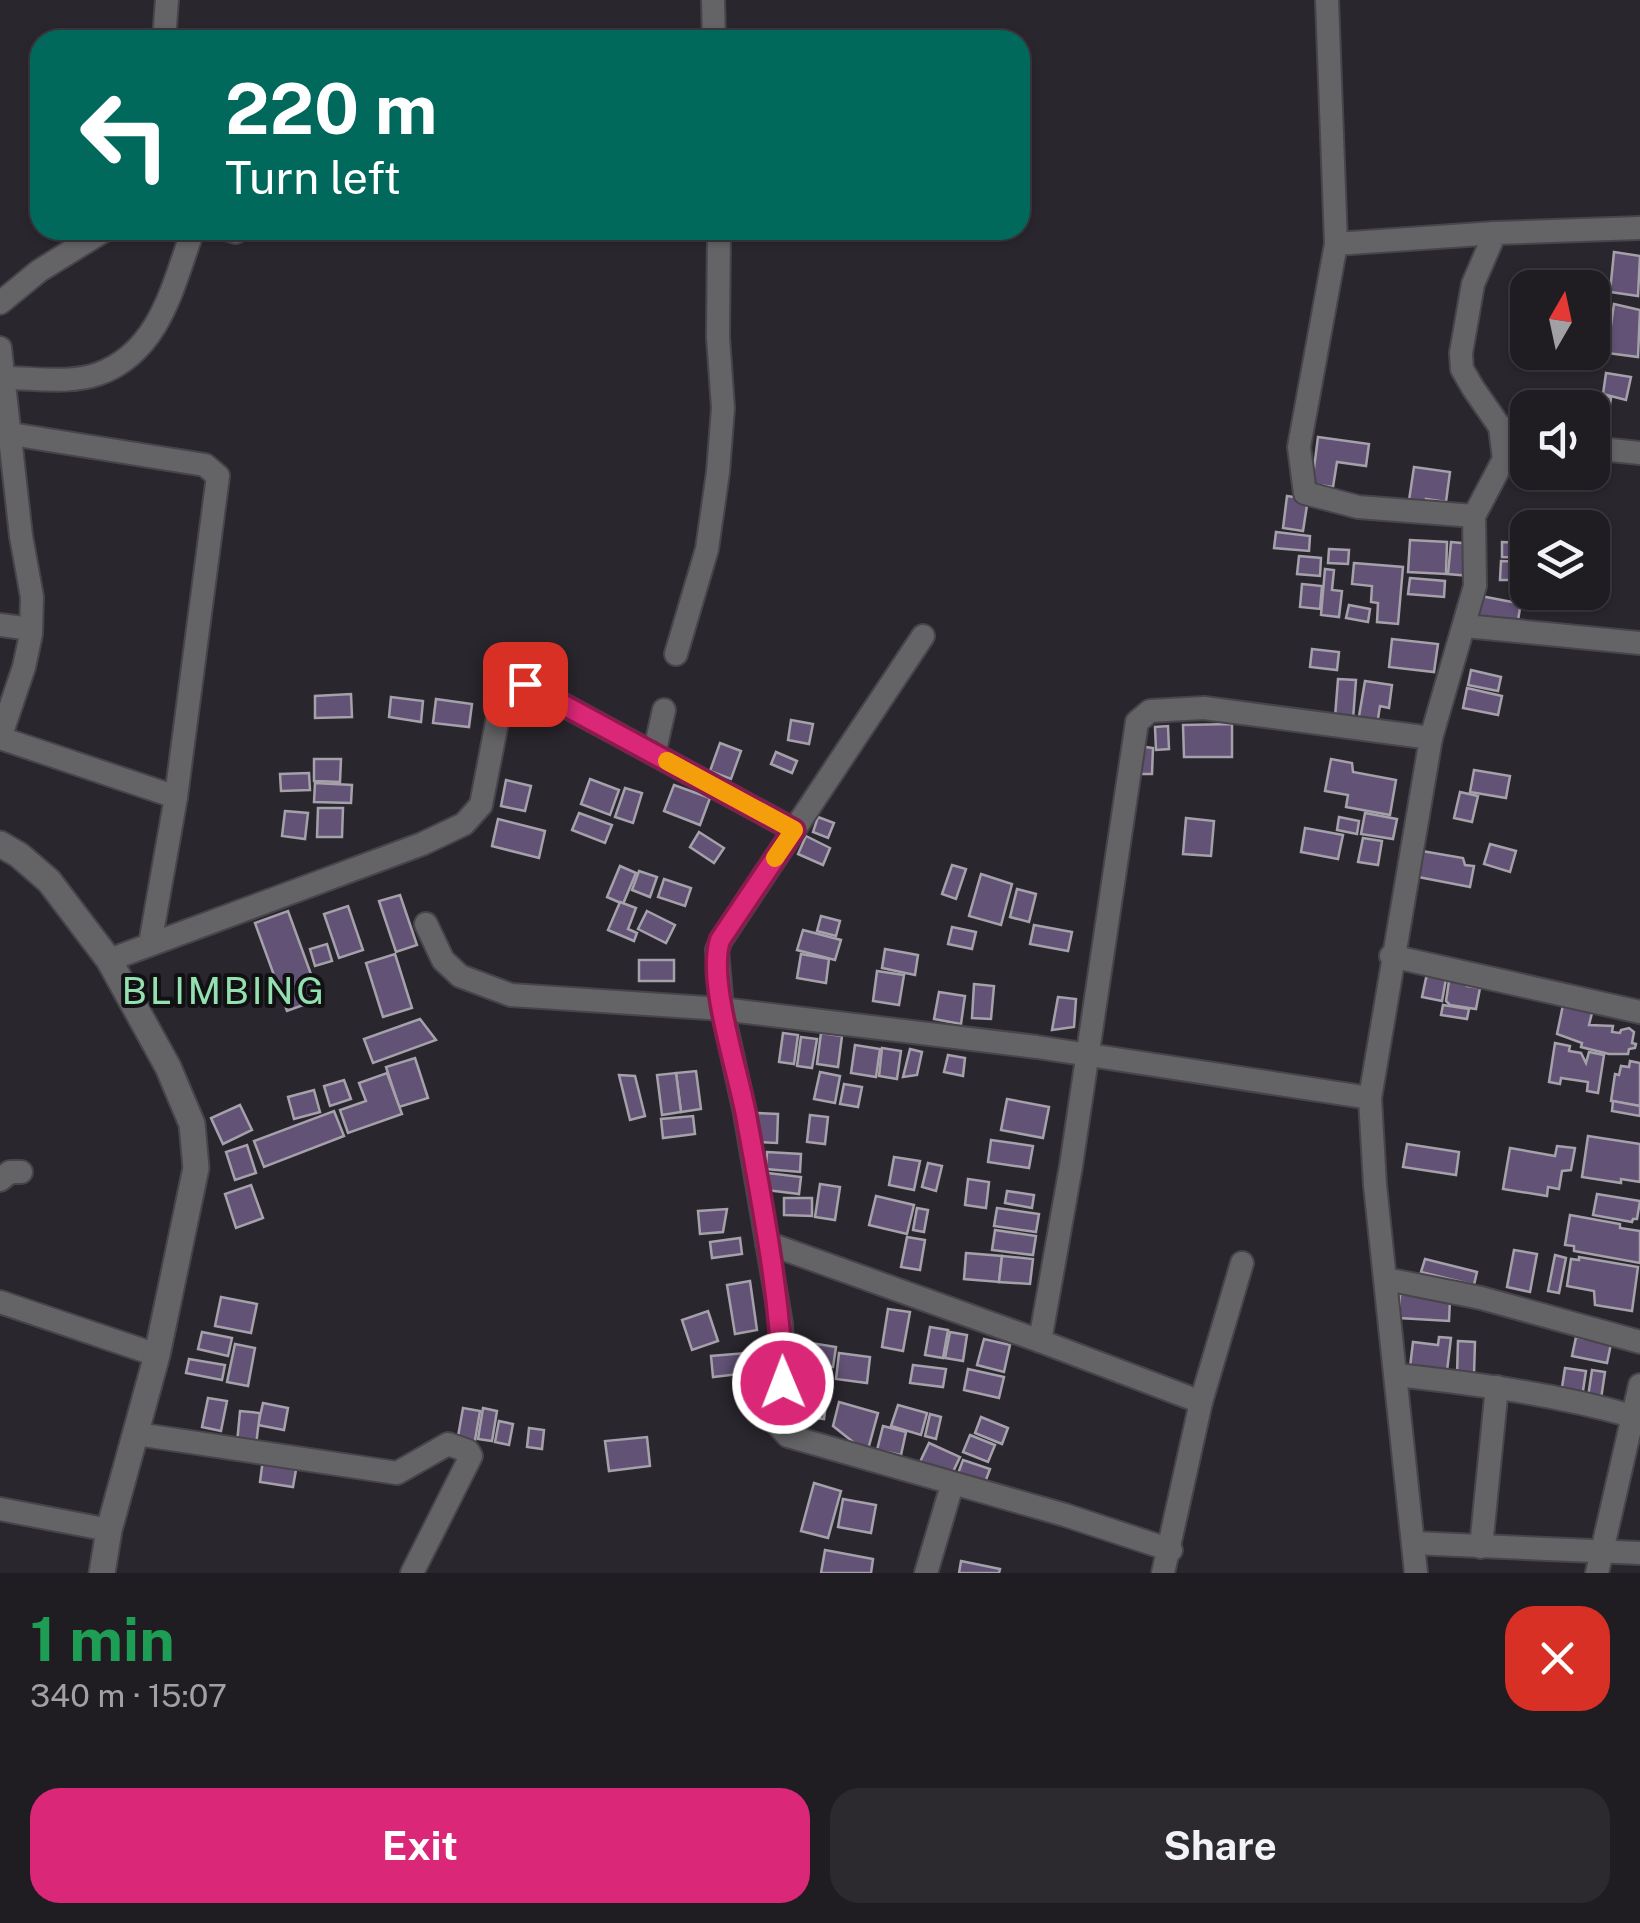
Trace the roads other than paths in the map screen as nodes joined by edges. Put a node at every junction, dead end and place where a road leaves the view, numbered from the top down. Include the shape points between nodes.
1 (167, 0) edge
2 (712, 0) edge
3 (1327, 0) edge
4 (165, 30) edge
5 (714, 30) edge
6 (1640, 228) edge
7 (1496, 233) junction
8 (88, 240) edge
9 (190, 240) edge
10 (719, 240) edge
11 (1336, 244) junction
12 (0, 303) edge
13 (0, 348) edge
14 (5, 378) junction
15 (1500, 427) junction
16 (1510, 429) edge
17 (10, 434) junction
18 (1610, 450) edge
19 (1640, 453) edge
20 (1474, 516) junction
21 (0, 626) edge
22 (1466, 626) junction
23 (31, 629) junction
24 (923, 636) dead end
25 (1640, 643) edge
26 (676, 654) dead end
27 (664, 710) dead end
28 (0, 738) edge
29 (1431, 738) junction
30 (654, 754) junction
31 (176, 797) junction
32 (794, 830) junction
33 (0, 844) edge
34 (426, 924) dead end
35 (150, 944) junction
36 (1392, 956) junction
37 (108, 960) junction
38 (722, 1009) junction
39 (1640, 1012) edge
40 (1088, 1055) junction
41 (1370, 1098) junction
42 (767, 1243) junction
43 (1242, 1263) dead end
44 (1386, 1279) junction
45 (0, 1302) edge
46 (1040, 1341) junction
47 (1640, 1342) edge
48 (157, 1356) junction
49 (1397, 1375) junction
50 (1640, 1385) edge
51 (1497, 1386) junction
52 (1200, 1402) junction
53 (1632, 1416) junction
54 (137, 1434) junction
55 (952, 1485) junction
56 (0, 1510) edge
57 (109, 1530) junction
58 (1414, 1544) junction
59 (1481, 1547) junction
60 (1171, 1550) junction
61 (1640, 1553) edge
62 (1600, 1563) edge
63 (102, 1573) edge
64 (412, 1573) edge
65 (926, 1573) edge
66 (1164, 1573) edge
67 (1416, 1573) edge

1 - 4 street
2 - 5 street
3 - 11 street
6 - 7 street
7 - 11 street
7 - 15 street via 1473,284 1461,354 1472,388
8 - 12 street
9 - 14 street via 159,322 129,357 71,379
10 - 26 street via 718,472 707,549
11 - 20 street via 1300,447 1305,493 1358,507
13 - 14 street
14 - 17 street
15 - 16 street
15 - 20 street via 1504,459
17 - 23 street
17 - 31 street via 205,465 218,476
18 - 19 street
20 - 22 street via 1475,586
21 - 23 street
22 - 25 street
22 - 29 street
23 - 28 street
24 - 32 street
27 - 30 street
28 - 31 street
29 - 36 street
29 - 40 street via 1204,708 1162,708 1141,716 1133,732
30 - 32 street
30 - 35 street via 525,684 508,685 481,805 464,824
31 - 35 street
32 - 38 street via 720,940
33 - 37 street via 49,881
34 - 38 street via 443,960 460,976 511,994
35 - 37 street
36 - 39 street
36 - 41 street
37 - 48 street via 168,1067 196,1146
38 - 40 street
38 - 42 street
40 - 41 street
40 - 46 street
41 - 44 street
42 - 46 street
42 - 55 street via 782,1324 778,1429
43 - 52 street
44 - 47 street
44 - 49 street
45 - 48 street
46 - 52 street
48 - 54 street
49 - 51 street
49 - 58 street
50 - 53 street
51 - 53 street
51 - 59 street
52 - 60 street
53 - 62 street
54 - 57 street
54 - 64 street via 397,1473 448,1444 468,1451
55 - 60 street
55 - 65 street
56 - 57 street
57 - 63 street
58 - 59 street
58 - 67 street
59 - 62 street
60 - 66 street
61 - 62 street

